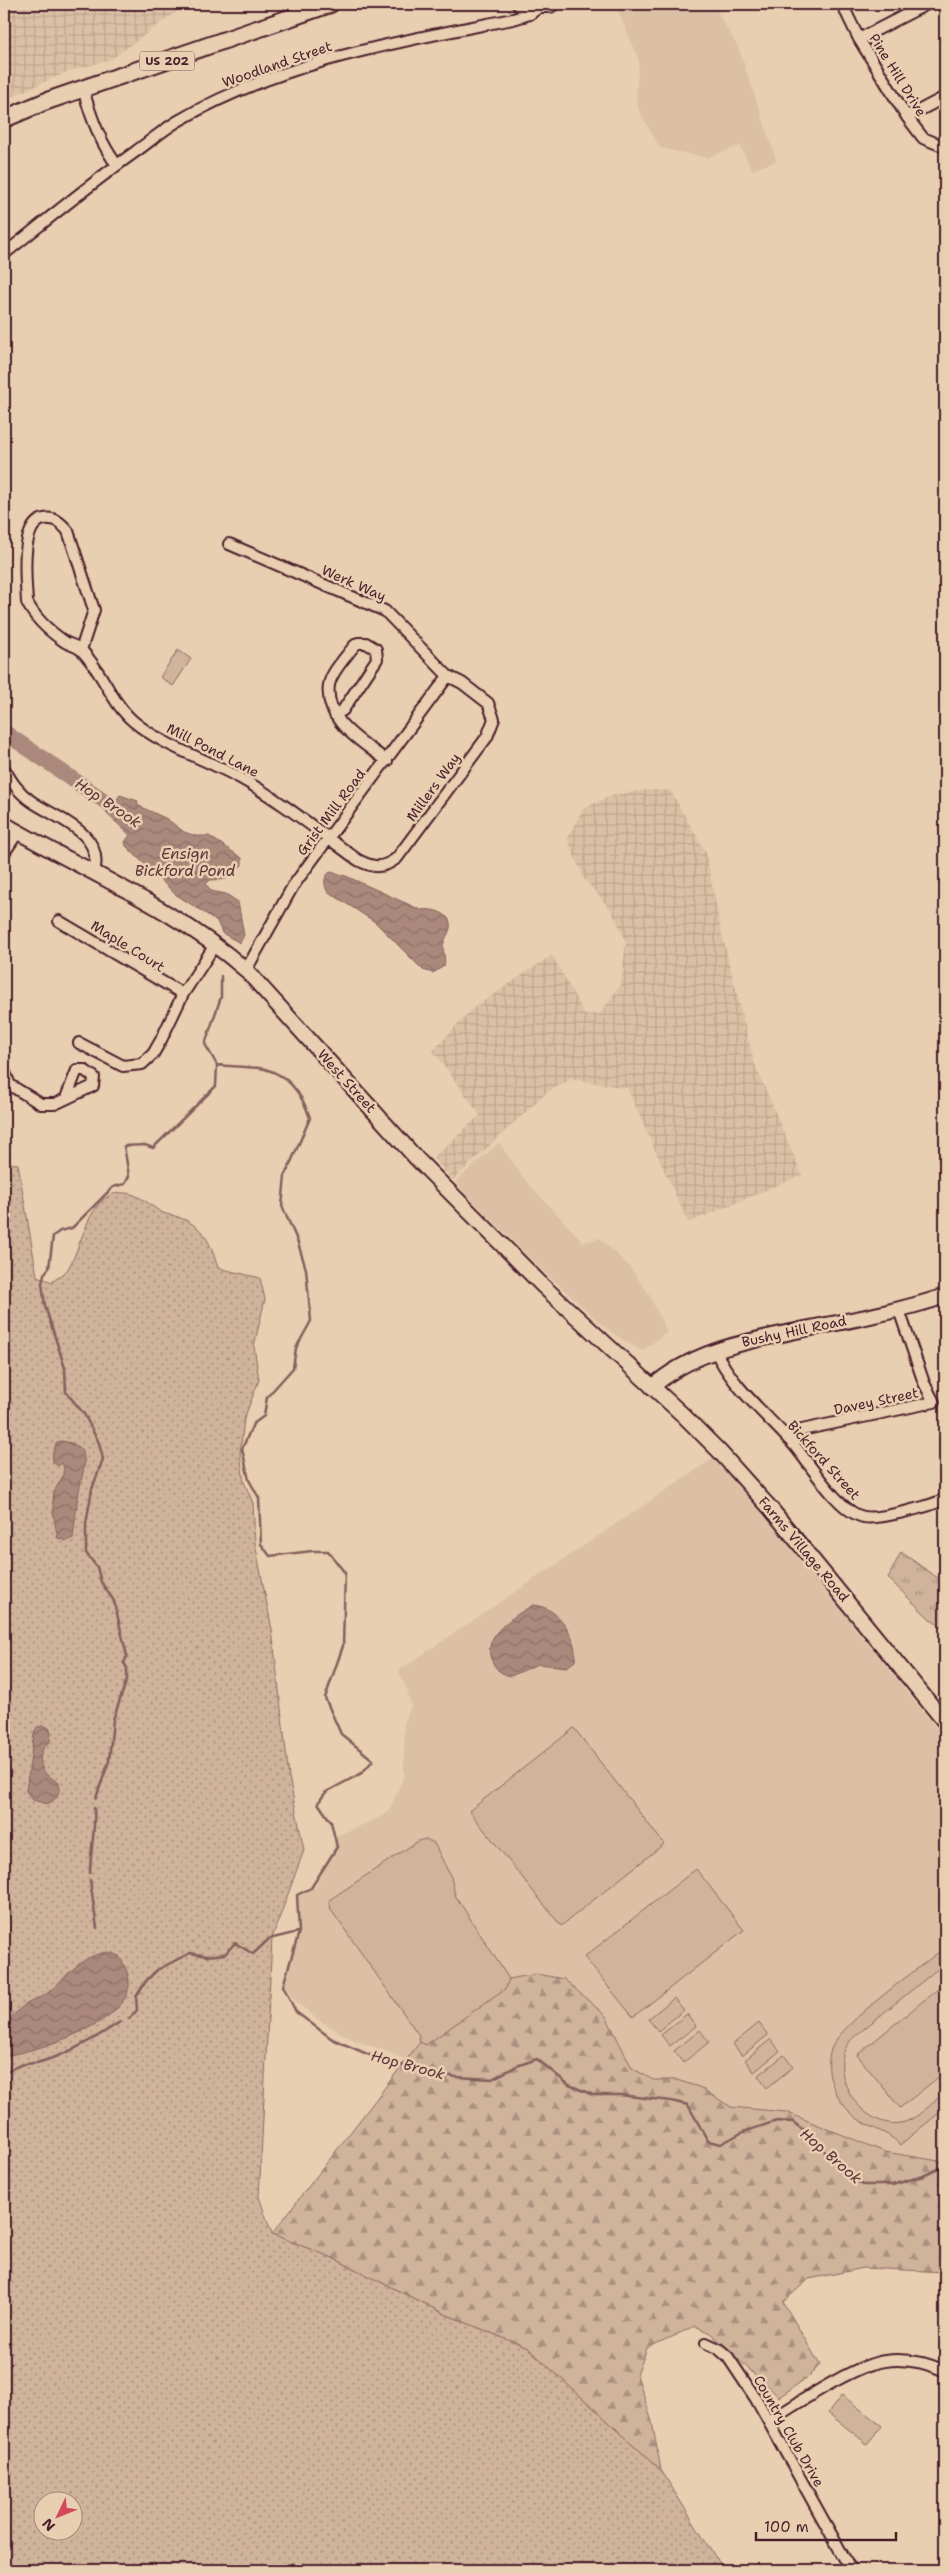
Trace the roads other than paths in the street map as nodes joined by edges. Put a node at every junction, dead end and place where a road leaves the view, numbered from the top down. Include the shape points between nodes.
1 (330, 4) edge
2 (522, 4) edge
3 (542, 4) edge
4 (550, 4) edge
5 (842, 4) edge
6 (927, 4) edge
7 (858, 39) junction
8 (84, 88) junction
9 (945, 98) edge
10 (907, 117) junction
11 (4, 119) edge
12 (945, 147) edge
13 (117, 165) junction
14 (4, 254) edge
15 (229, 544) dead end
16 (81, 650) junction
17 (448, 676) junction
18 (335, 715) junction
19 (387, 761) junction
20 (4, 768) edge
21 (4, 824) edge
22 (18, 832) junction
23 (328, 839) junction
24 (4, 853) edge
25 (94, 872) junction
26 (59, 921) dead end
27 (214, 945) junction
28 (246, 970) junction
29 (183, 994) junction
30 (79, 1043) dead end
31 (4, 1070) edge
32 (66, 1098) dead end
33 (945, 1296) edge
34 (900, 1310) junction
35 (716, 1350) junction
36 (652, 1387) junction
37 (788, 1439) junction
38 (945, 1499) edge
39 (945, 1722) edge
40 (706, 2343) dead end
41 (945, 2371) edge
42 (769, 2420) junction
43 (851, 2570) edge

1 - 8 highway, US 202
2 - 3 highway
3 - 4 highway
3 - 13 street, Woodland Street via 530,14 513,19 396,41 274,77 177,122
5 - 7 street, Pine Hill Drive
6 - 7 street
7 - 10 street, Pine Hill Drive
8 - 11 highway, US 202
8 - 13 street via 101,138
9 - 10 street
10 - 12 street, Pine Hill Drive via 923,138
13 - 14 street, Woodland Street
15 - 17 street, Werk Way via 385,611
16 - 16 street, Mill Pond Lane via 94,610 68,531 59,521 41,520 28,534 27,602 43,625
16 - 23 street, Mill Pond Lane via 124,712 134,721 163,742 239,777 267,794
17 - 19 street, Grist Mill Road
17 - 23 street, Millers Way via 488,703 494,719 487,736 443,798 398,858 389,864 370,866
18 - 18 street via 329,686 332,677 354,646 358,643 372,645 378,659 343,710
18 - 19 street via 346,730
19 - 23 street, Grist Mill Road
20 - 25 street via 15,787 31,801 62,817 93,847 96,856
21 - 22 main road, West Street
22 - 24 street
22 - 25 main road, West Street
23 - 28 street, Grist Mill Road via 293,886
25 - 27 main road, West Street
26 - 29 street, Maple Court
27 - 28 main road, West Street
27 - 29 street
28 - 36 main road, West Street via 417,1159 543,1286
29 - 30 street via 162,1040 142,1064 123,1066
31 - 32 street via 10,1085 41,1104 55,1104
33 - 34 main road, Bushy Hill Road
34 - 35 main road, Bushy Hill Road
34 - 37 street, Davey Street via 924,1384 934,1402 797,1431
35 - 36 main road, Bushy Hill Road via 668,1374
35 - 37 street, Bickford Street via 722,1364 746,1396
36 - 39 main road, Farms Village Road via 688,1420 771,1508
37 - 38 street, Bickford Street via 835,1496 863,1518
40 - 42 street, Country Club Drive via 728,2357
41 - 42 street via 916,2362 878,2362 865,2366
42 - 43 street, Country Club Drive

